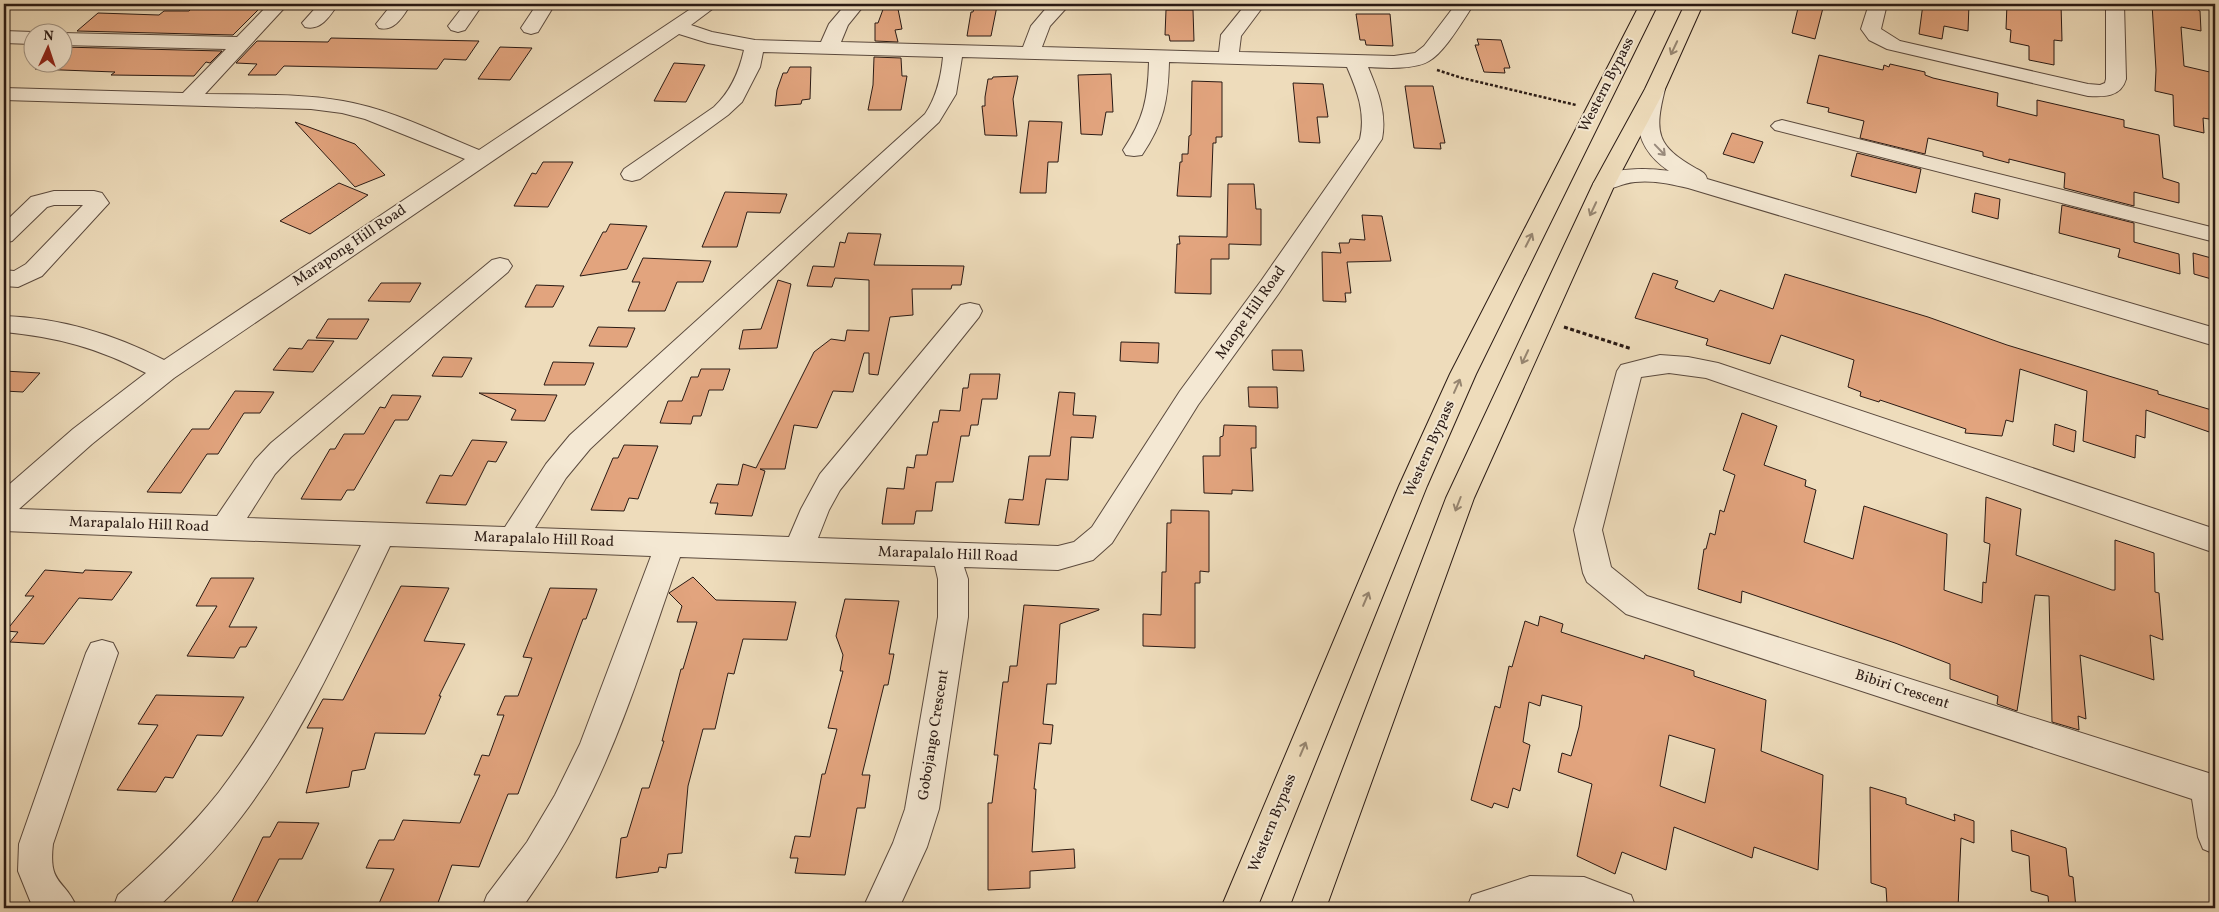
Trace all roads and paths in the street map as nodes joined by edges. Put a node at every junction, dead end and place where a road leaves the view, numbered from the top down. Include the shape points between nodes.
1 (279, 4) edge
2 (329, 4) edge
3 (402, 4) edge
4 (474, 4) edge
5 (546, 4) edge
6 (710, 4) edge
7 (856, 4) edge
8 (1061, 4) edge
9 (1256, 4) edge
10 (1465, 4) edge
11 (1649, 4) edge
12 (1694, 4) edge
13 (1878, 4) edge
14 (2115, 4) edge
15 (312, 22) dead end
16 (386, 24) dead end
17 (458, 26) dead end
18 (676, 27) junction
19 (531, 28) dead end
20 (4, 37) edge
21 (22, 38) edge
22 (72, 39) edge
23 (241, 43) junction
24 (755, 46) junction
25 (828, 49) junction
26 (953, 52) junction
27 (1031, 53) junction
28 (1159, 56) junction
29 (1228, 57) junction
30 (1355, 61) junction
31 (1411, 61) junction
32 (1655, 88) junction
33 (4, 94) edge
34 (189, 99) junction
35 (1559, 100) dead end
36 (1782, 126) dead end
37 (1134, 150) dead end
38 (481, 158) junction
39 (632, 174) dead end
40 (1604, 184) junction
41 (1719, 189) junction
42 (2215, 235) edge
43 (4, 236) edge
44 (500, 266) dead end
45 (4, 278) edge
46 (970, 311) dead end
47 (4, 324) edge
48 (1574, 330) dead end
49 (2215, 337) edge
50 (1610, 341) dead end
51 (165, 372) junction
52 (4, 506) edge
53 (4, 520) edge
54 (224, 529) junction
55 (380, 534) junction
56 (513, 538) junction
57 (2215, 542) edge
58 (669, 546) junction
59 (799, 550) junction
60 (1083, 552) joint
61 (946, 555) junction
62 (102, 653) dead end
63 (2211, 790) edge
64 (2215, 837) edge
65 (59, 908) edge
66 (131, 908) edge
67 (500, 908) edge
68 (881, 908) edge
69 (1240, 908) edge
70 (1308, 908) edge
71 (1485, 908) edge
72 (1618, 908) edge

1 - 23 street
2 - 15 street
3 - 16 street
4 - 17 street
5 - 19 street
6 - 18 street, Marapong Hill Road
7 - 25 street via 839,24
8 - 27 street via 1038,28
9 - 29 street via 1231,35
10 - 31 street via 1430,50
69 -> 11 highway, Western Bypass via 1413,486 1463,374
12 -> 32 highway
13 - 14 street via 1871,29 1876,36 1894,45 2103,91 2114,86 2116,79
18 - 24 street
18 - 38 street, Marapong Hill Road
20 - 21 street
22 - 23 street
23 - 34 street
24 - 25 street
24 - 39 street via 744,83 735,98
25 - 26 street
26 - 27 street
26 - 56 street via 948,90 932,118 580,442 556,471
27 - 28 street
28 - 29 street
28 - 37 street via 1155,112 1147,132
29 - 30 street
30 - 31 street
30 - 60 street, Maope Hill Road via 1374,118 1371,140 1189,398 1102,535
31 - 35 path via 1462,78
32 - 40 highway
32 -> 41 street via 1649,110 1650,138 1677,167
33 - 34 street
34 - 38 street via 311,102 343,107 372,115
36 - 42 street
38 - 51 street, Marapong Hill Road
40 - 41 street via 1621,176 1637,174 1664,176
40 -> 70 highway via 1460,498
41 - 49 street
43 - 45 street via 39,202 54,198 94,198 98,203 34,270 18,279
44 - 54 street via 281,450 265,467
46 - 59 street via 830,482
47 - 51 street via 55,329 96,339
48 - 50 path
51 - 52 street, Marapong Hill Road via 50,463
53 - 54 street, Marapalalo Hill Road
54 - 55 street, Marapalalo Hill Road
55 - 56 street, Marapalalo Hill Road
55 - 66 street via 324,649 265,752 231,803 201,839
56 - 58 street, Marapalalo Hill Road
57 - 63 street, Bibiri Crescent via 1709,369 1673,363 1648,364 1630,371 1588,530 1598,573 1637,605
58 - 59 street, Marapalalo Hill Road
58 - 67 street via 595,747 567,806
59 - 61 street, Marapalalo Hill Road
60 - 61 street, Marapalalo Hill Road via 1058,558
61 - 68 street, Gobojango Crescent via 953,579 953,617 922,809 892,889
62 - 65 street via 32,860 34,875
63 - 64 street
71 - 72 street via 1530,894 1584,895

